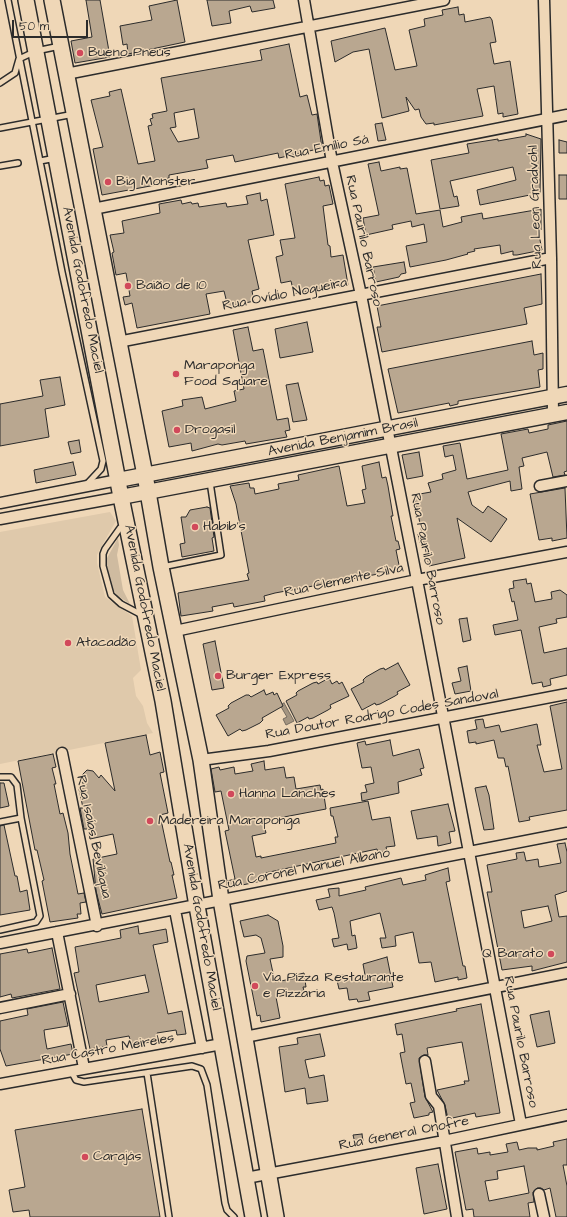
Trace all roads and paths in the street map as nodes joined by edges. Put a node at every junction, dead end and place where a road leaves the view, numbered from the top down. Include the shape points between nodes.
1 (8, 0) edge
2 (26, 0) edge
3 (52, 0) edge
4 (304, 0) edge
5 (444, 0) edge
6 (544, 0) edge
7 (309, 27) junction
8 (61, 46) junction
9 (36, 51) junction
10 (19, 59) junction
11 (66, 74) junction
12 (0, 82) edge
13 (74, 113) junction
14 (567, 115) edge
15 (49, 118) junction
16 (547, 118) junction
17 (32, 121) junction
18 (0, 128) edge
19 (56, 158) junction
20 (40, 161) junction
21 (332, 162) junction
22 (18, 163) dead end
23 (0, 166) edge
24 (92, 209) junction
25 (101, 251) junction
26 (75, 256) junction
27 (551, 258) junction
28 (361, 295) junction
29 (112, 311) junction
30 (87, 317) junction
31 (72, 320) junction
32 (118, 342) junction
33 (567, 394) edge
34 (553, 397) junction
35 (567, 412) edge
36 (553, 414) junction
37 (386, 430) junction
38 (390, 445) junction
39 (145, 475) junction
40 (118, 480) junction
41 (209, 480) junction
42 (567, 481) edge
43 (540, 486) dead end
44 (84, 487) junction
45 (147, 492) junction
46 (121, 497) junction
47 (0, 503) edge
48 (0, 519) edge
49 (127, 525) junction
50 (567, 552) edge
51 (161, 567) junction
52 (417, 580) junction
53 (145, 617) junction
54 (174, 631) junction
55 (567, 694) edge
56 (443, 718) junction
57 (62, 753) dead end
58 (201, 760) junction
59 (0, 777) edge
60 (206, 804) junction
61 (180, 807) junction
62 (21, 818) junction
63 (0, 822) edge
64 (212, 833) junction
65 (567, 833) edge
66 (186, 836) junction
67 (468, 853) junction
68 (221, 900) junction
69 (197, 906) junction
70 (175, 910) junction
71 (97, 926) junction
72 (0, 930) edge
73 (57, 932) junction
74 (0, 943) edge
75 (567, 973) edge
76 (495, 987) junction
77 (70, 994) junction
78 (0, 1008) edge
79 (245, 1037) junction
80 (222, 1044) junction
81 (202, 1048) junction
82 (425, 1061) dead end
83 (84, 1068) junction
84 (71, 1070) junction
85 (147, 1073) junction
86 (0, 1084) edge
87 (567, 1115) edge
88 (521, 1124) junction
89 (444, 1141) junction
90 (269, 1173) junction
91 (246, 1178) junction
92 (539, 1194) dead end
93 (169, 1217) edge
94 (234, 1217) edge
95 (253, 1217) edge
96 (276, 1217) edge
97 (457, 1217) edge
98 (544, 1217) edge

1 - 10 lane
2 - 9 main road, Avenida Godofredo Maciel
3 - 8 main road, Avenida Godofredo Maciel
4 - 7 street, Rua Paurilo Barroso
5 - 7 street
6 - 16 street, Rua Leon Gradvohl
7 - 11 street
7 - 21 street, Rua Paurilo Barroso
8 - 9 lane
8 - 11 main road, Avenida Godofredo Maciel
9 - 10 lane
9 - 15 main road, Avenida Godofredo Maciel
10 - 12 lane via 15,73
10 - 17 lane
11 - 13 main road, Avenida Godofredo Maciel
13 - 15 lane
13 - 24 main road, Avenida Godofredo Maciel
14 - 16 street, Rua Emílio Sá
15 - 17 lane
15 - 19 main road, Avenida Godofredo Maciel
16 - 21 street, Rua Emílio Sá
16 - 27 street, Rua Leon Gradvohl
17 - 18 lane
17 - 20 lane
19 - 20 lane
19 - 26 main road, Avenida Godofredo Maciel
20 - 31 lane
21 - 24 street, Rua Emílio Sá
21 - 28 street, Rua Paurilo Barroso
22 - 23 lane
24 - 25 main road, Avenida Godofredo Maciel
25 - 26 main road
25 - 29 main road, Avenida Godofredo Maciel
26 - 30 main road, Avenida Godofredo Maciel
27 - 28 street, Rua Ovídio Nogueira
27 - 34 street, Rua Leon Gradvohl
28 - 32 street, Rua Ovídio Nogueira
28 - 37 street, Rua Paurilo Barroso
29 - 30 main road
29 - 32 main road, Avenida Godofredo Maciel
30 - 31 lane
30 - 40 main road, Avenida Godofredo Maciel
31 - 44 lane via 103,461 101,469
32 - 39 main road, Avenida Godofredo Maciel
33 - 34 main road, Avenida Benjamim Brasil
34 - 36 street, Rua Leon Gradvohl
34 - 37 main road, Avenida Benjamim Brasil
35 - 36 main road, Avenida Benjamim Brasil
36 - 38 main road, Avenida Benjamim Brasil
37 - 38 street, Rua Paurilo Barroso
37 - 39 main road, Avenida Benjamim Brasil
38 - 41 main road, Avenida Benjamim Brasil
38 - 52 street, Rua Paurilo Barroso
39 - 40 main road, Avenida Benjamim Brasil
39 - 45 main road, Avenida Godofredo Maciel
40 - 44 street
40 - 46 main road, Avenida Godofredo Maciel
41 - 45 main road, Avenida Benjamim Brasil
41 - 51 lane via 222,554 219,557
42 - 43 street
44 - 47 street
45 - 46 main road, Avenida Benjamim Brasil
45 - 51 main road, Avenida Godofredo Maciel
46 - 48 street
46 - 49 main road, Avenida Godofredo Maciel
49 - 53 main road, Avenida Godofredo Maciel
49 - 53 lane via 120,528 103,554 108,590 116,600
50 - 52 street, Rua Clemente Silva
51 - 54 main road, Avenida Godofredo Maciel
52 - 54 street, Rua Clemente Silva
52 - 56 street, Rua Paurilo Barroso
53 - 61 main road, Avenida Godofredo Maciel via 163,701
54 - 58 main road, Avenida Godofredo Maciel
55 - 56 street, Rua Doutor Rodrigo Codes Sandoval
56 - 58 street, Rua Doutor Rodrigo Codes Sandoval
56 - 67 street, Rua Paurilo Barroso
57 - 71 street, Rua Isaías Beviláqua
58 - 60 main road, Avenida Godofredo Maciel
59 - 62 lane via 11,777 17,785
60 - 61 main road
60 - 64 main road, Avenida Godofredo Maciel
61 - 66 main road, Avenida Godofredo Maciel
62 - 63 lane
62 - 72 lane via 40,916 36,922
64 - 66 main road
64 - 68 main road, Avenida Godofredo Maciel
65 - 67 street, Rua Coronel Manuel Albano
66 - 69 main road, Avenida Godofredo Maciel
67 - 68 street, Rua Coronel Manuel Albano
67 - 76 street, Rua Paurilo Barroso
68 - 69 street, Rua Coronel Manuel Albano
68 - 79 main road, Avenida Godofredo Maciel
69 - 70 street, Rua Coronel Manuel Albano
69 - 80 main road, Avenida Godofredo Maciel
70 - 71 street, Rua Coronel Manuel Albano
70 - 81 street, Avenida Godofredo Maciel
71 - 73 street, Rua Coronel Manuel Albano
73 - 74 street, Rua Coronel Manuel Albano
73 - 77 street
75 - 76 street
76 - 79 street
76 - 88 street, Rua Paurilo Barroso
77 - 78 street
77 - 83 street
79 - 90 main road, Avenida Godofredo Maciel
80 - 81 street, Rua Castro Meireles
80 - 91 main road, Avenida Godofredo Maciel
81 - 83 street, Rua Castro Meireles
82 - 89 street via 431,1096 439,1105
83 - 84 street, Rua Castro Meireles
84 - 85 lane via 76,1080 84,1082
84 - 86 street, Rua Castro Meireles
85 - 93 lane
85 - 94 lane via 192,1066 201,1070 207,1085 225,1203 227,1210
87 - 88 street, Rua General Onofre
88 - 89 street, Rua General Onofre
89 - 90 street, Rua General Onofre
89 - 97 street
90 - 91 street, Rua General Onofre
90 - 96 main road, Avenida Godofredo Maciel
91 - 95 main road, Avenida Godofredo Maciel
92 - 98 street

